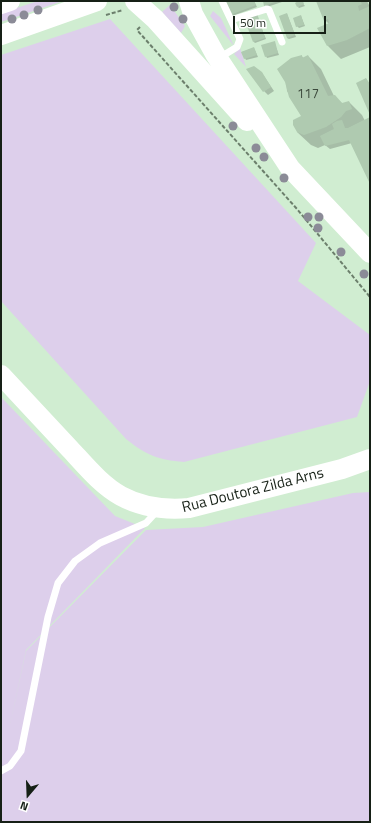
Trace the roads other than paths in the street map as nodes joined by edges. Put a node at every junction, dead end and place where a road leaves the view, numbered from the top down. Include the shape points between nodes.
1 (10, 1) edge
2 (97, 1) edge
3 (135, 1) edge
4 (189, 1) edge
5 (222, 1) edge
6 (1, 4) edge
7 (231, 20) junction
8 (1, 35) edge
9 (282, 42) dead end
10 (218, 58) junction
11 (290, 168) junction
12 (369, 253) edge
13 (1, 375) edge
14 (370, 459) edge
15 (370, 467) edge
16 (342, 469) junction
17 (160, 509) junction
18 (1, 771) edge

1 - 6 main road
2 - 8 main road
3 - 11 main road via 155,19
4 - 10 main road via 193,14
5 - 7 lane
7 - 9 lane via 269,10
7 - 10 lane via 240,39 239,44
10 - 11 main road
11 - 12 main road
13 - 17 main road, Rua Doutora Zilda Arns via 83,463 111,489 134,502
14 - 16 main road
15 - 16 main road
16 - 17 main road, Rua Doutora Zilda Arns via 200,506 174,510
17 - 18 lane via 146,523 100,543 75,561 58,583 48,617 22,751 10,766

